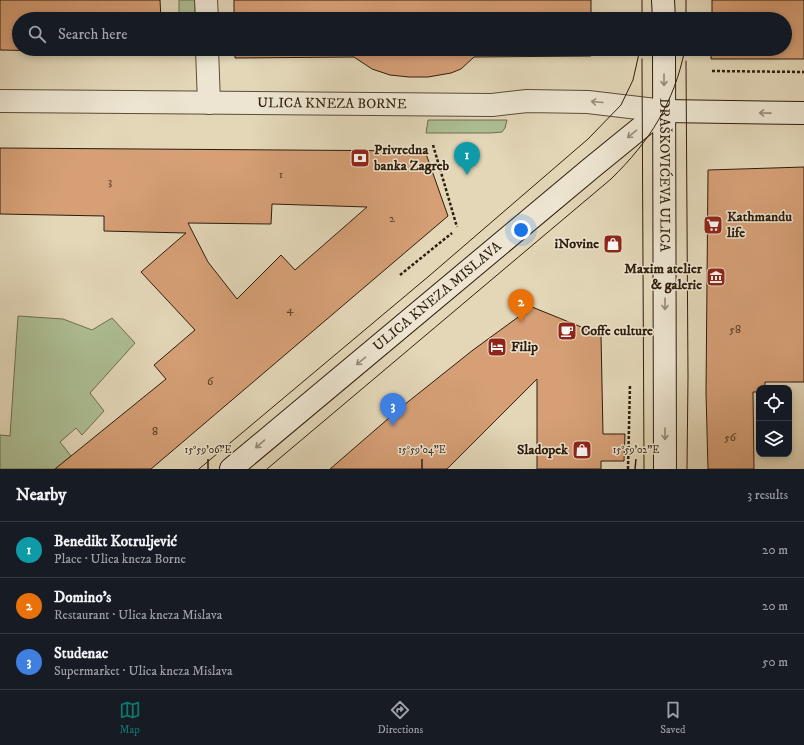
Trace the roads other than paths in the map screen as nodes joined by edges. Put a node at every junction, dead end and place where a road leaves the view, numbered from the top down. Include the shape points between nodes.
1 (206, 0) edge
2 (663, 0) edge
3 (207, 12) edge
4 (664, 12) edge
5 (207, 56) edge
6 (664, 56) edge
7 (0, 101) edge
8 (209, 103) junction
9 (664, 111) junction
10 (804, 114) edge
11 (231, 469) edge
12 (665, 469) edge

1 - 3 street
2 - 4 street
5 - 8 street
6 -> 9 street, DRAŠKOVIĆEVA ULICA
7 - 8 street, ULICA KNEZA BORNE
9 -> 8 street, ULICA KNEZA BORNE via 588,102 528,101 492,105
10 -> 9 street, ULICA KNEZA BORNE
9 -> 11 street, ULICA KNEZA MISLAVA via 585,173
9 -> 12 street, DRAŠKOVIĆEVA ULICA

